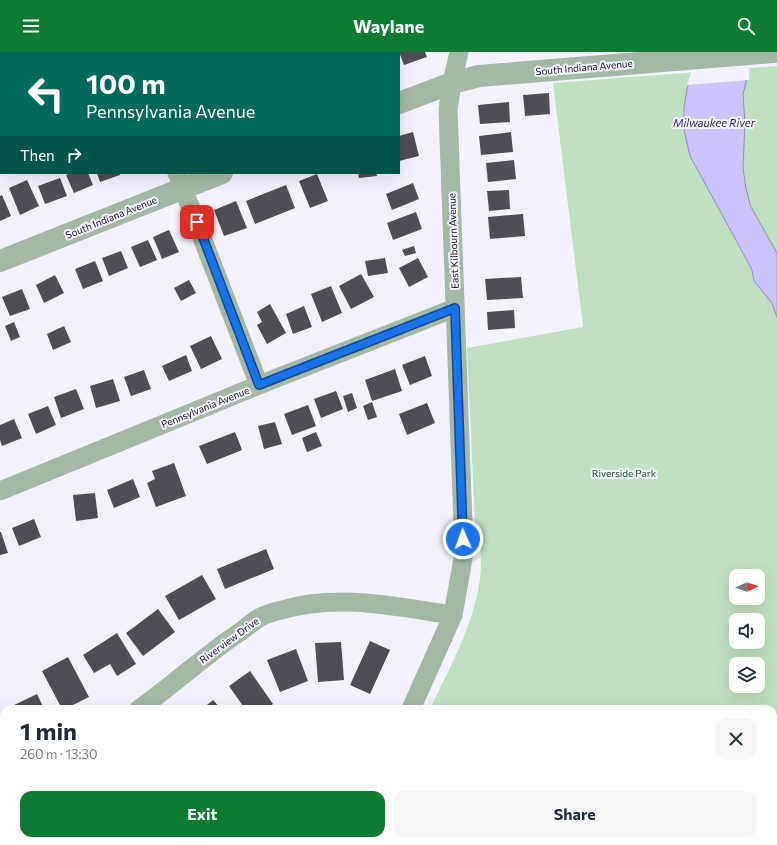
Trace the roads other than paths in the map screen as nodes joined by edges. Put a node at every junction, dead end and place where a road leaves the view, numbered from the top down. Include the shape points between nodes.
1 (459, 52) edge
2 (767, 52) edge
3 (774, 52) edge
4 (452, 83) junction
5 (400, 103) edge
6 (216, 174) edge
7 (180, 180) edge
8 (0, 261) edge
9 (455, 308) junction
10 (259, 385) junction
11 (0, 491) edge
12 (453, 615) junction
13 (144, 705) edge
14 (413, 705) edge

1 - 4 street, East Kilbourn Avenue
2 - 3 street, South Indiana Avenue
2 - 4 street, South Indiana Avenue via 479,76
4 - 5 street, South Indiana Avenue
4 - 9 street, East Kilbourn Avenue via 448,109
6 - 7 street, South Indiana Avenue
7 - 8 street, South Indiana Avenue
7 - 10 street
9 - 10 street, Pennsylvania Avenue
9 - 12 street, East Kilbourn Avenue via 464,553
10 - 11 street, Pennsylvania Avenue
12 - 13 street, Riverview Drive via 349,602 293,606 264,615 211,652
12 - 14 street, East Kilbourn Avenue

